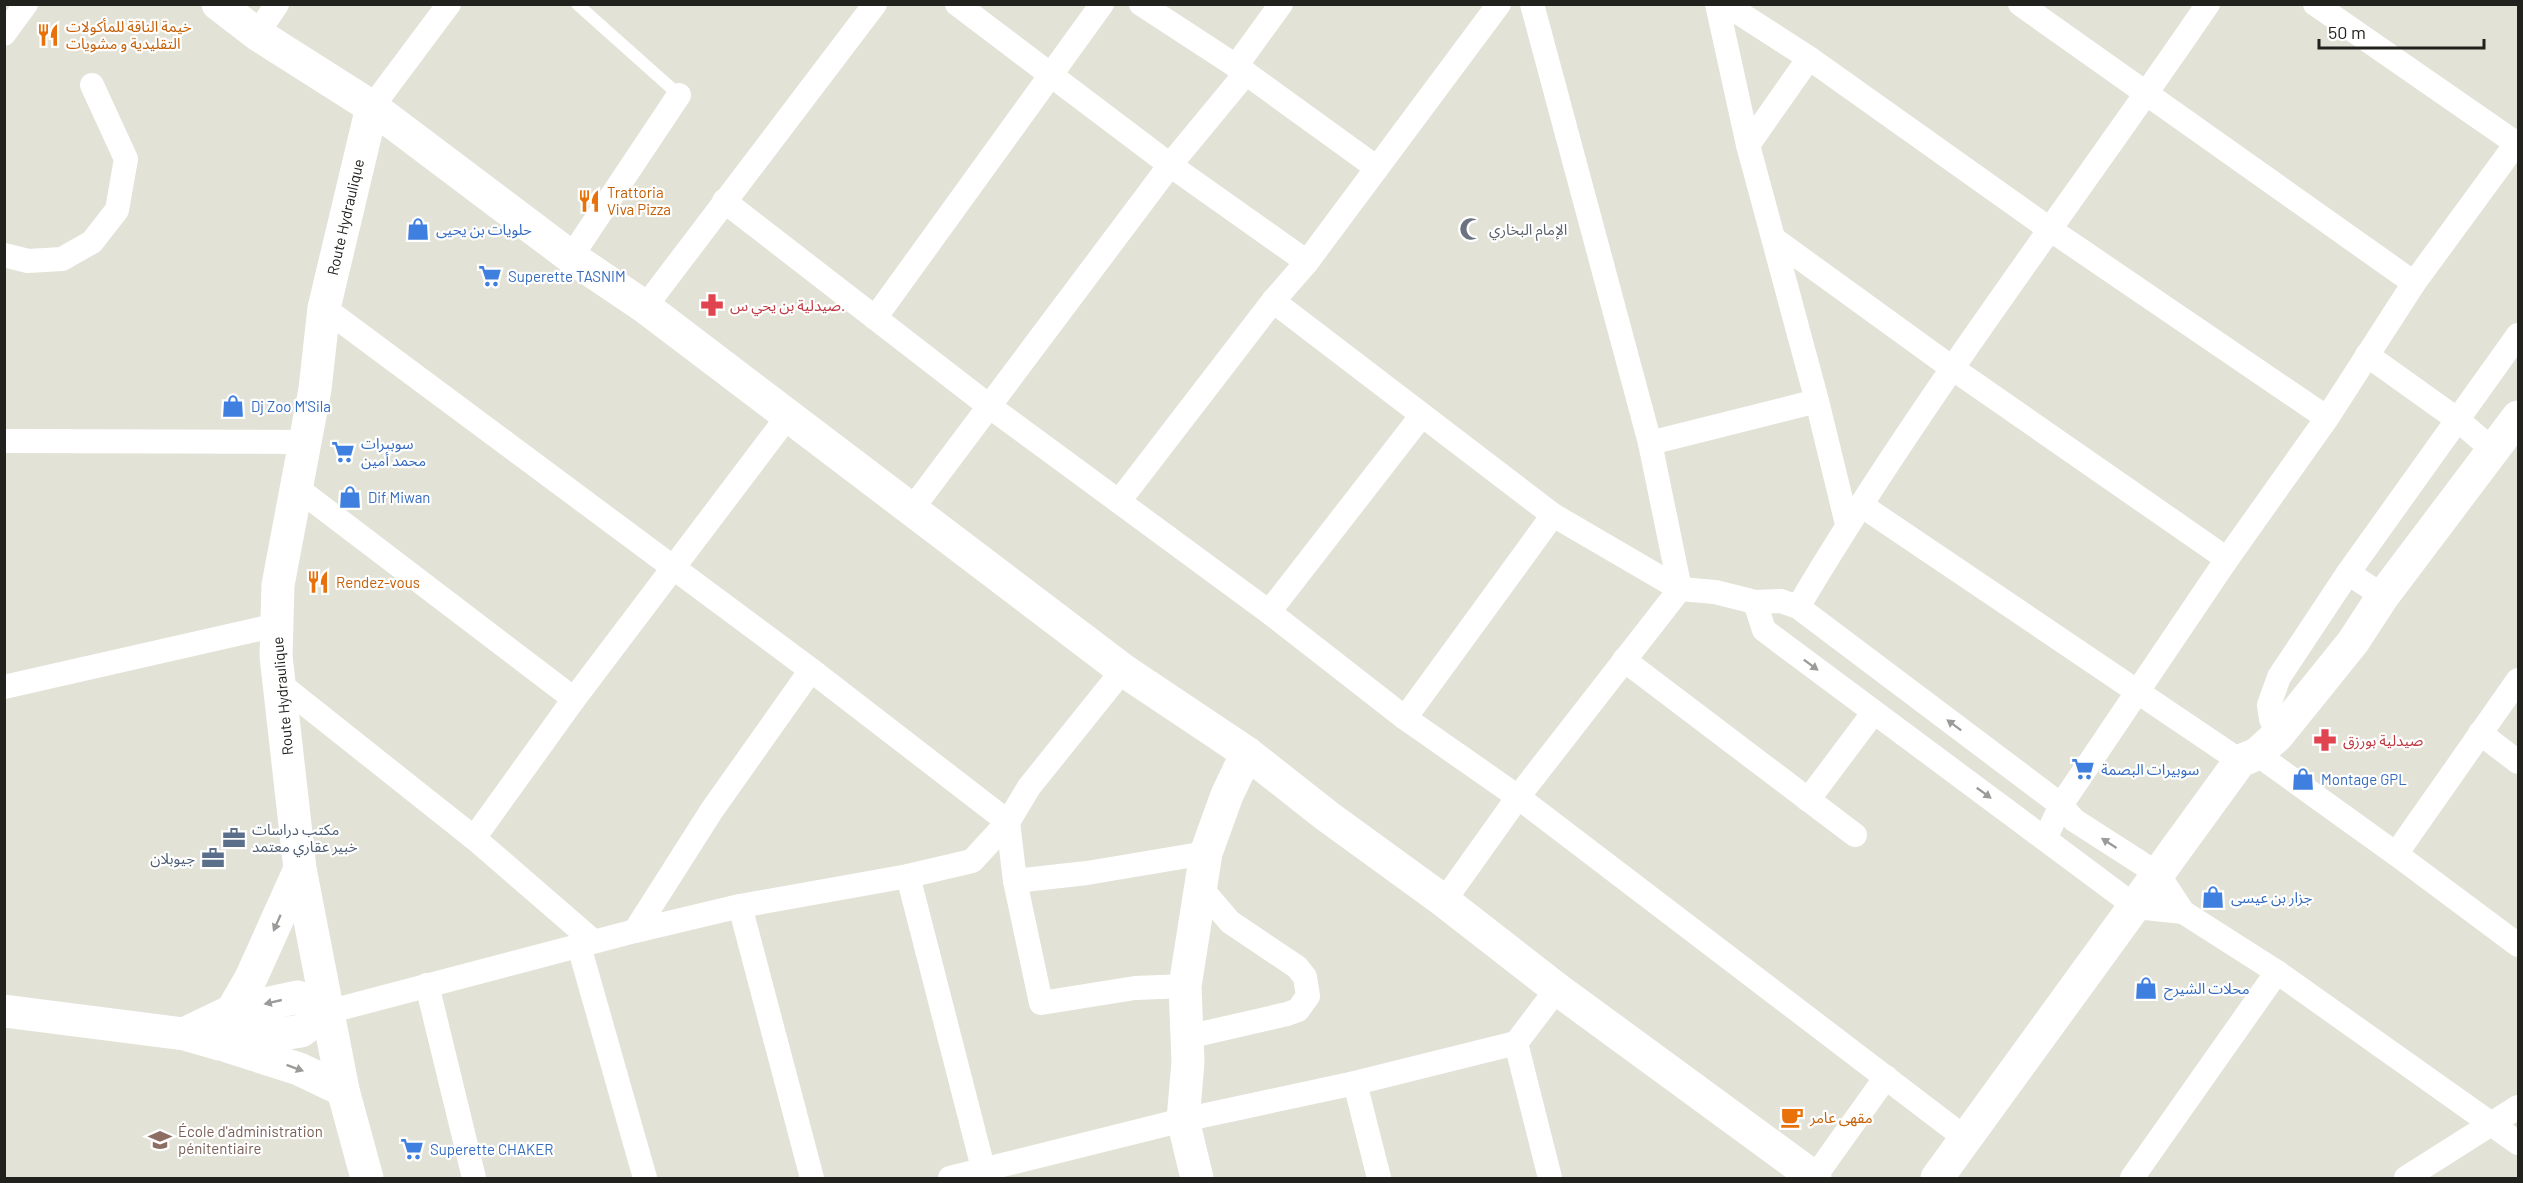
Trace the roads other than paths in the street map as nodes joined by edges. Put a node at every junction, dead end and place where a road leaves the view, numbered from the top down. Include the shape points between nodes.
1 (26, 4) edge
2 (218, 4) edge
3 (277, 4) edge
4 (449, 4) edge
5 (577, 4) edge
6 (875, 4) edge
7 (957, 4) edge
8 (1102, 4) edge
9 (1141, 4) edge
10 (1281, 4) edge
11 (1499, 4) edge
12 (1532, 4) edge
13 (1717, 4) edge
14 (1725, 4) edge
15 (2208, 4) edge
16 (2315, 4) edge
17 (2028, 7) edge
18 (4, 34) edge
19 (257, 34) junction
20 (1809, 58) junction
21 (1241, 70) junction
22 (1052, 76) junction
23 (92, 85) dead end
24 (679, 95) joint
25 (2147, 95) junction
26 (372, 107) junction
27 (2518, 142) edge
28 (1748, 145) junction
29 (1170, 165) junction
30 (1377, 168) junction
31 (724, 201) junction
32 (2051, 230) junction
33 (1774, 239) junction
34 (4, 255) edge
35 (571, 257) junction
36 (1307, 262) junction
37 (2414, 283) junction
38 (1273, 301) junction
39 (645, 307) junction
40 (324, 308) junction
41 (875, 318) junction
42 (2518, 335) edge
43 (2367, 355) junction
44 (1952, 368) junction
45 (1817, 401) junction
46 (988, 406) junction
47 (1422, 415) junction
48 (788, 416) junction
49 (2518, 417) edge
50 (2327, 418) junction
51 (2458, 420) junction
52 (4, 441) edge
53 (303, 442) junction
54 (1650, 443) junction
55 (2494, 451) junction
56 (297, 488) junction
57 (1120, 501) junction
58 (912, 509) junction
59 (1553, 514) junction
60 (1854, 514) junction
61 (2227, 559) junction
62 (674, 568) junction
63 (2348, 573) junction
64 (1680, 589) junction
65 (2383, 596) junction
66 (1755, 602) junction
67 (1798, 607) junction
68 (1269, 612) junction
69 (277, 625) junction
70 (1624, 660) junction
71 (1124, 669) junction
72 (811, 670) junction
73 (2518, 680) edge
74 (280, 684) junction
75 (4, 687) edge
76 (2137, 692) junction
77 (574, 699) junction
78 (1874, 712) junction
79 (1406, 718) junction
80 (2480, 733) junction
81 (2258, 750) junction
82 (1247, 753) junction
83 (2518, 762) edge
84 (1518, 797) junction
85 (1808, 800) junction
86 (2061, 805) junction
87 (1008, 822) junction
88 (1856, 835) dead end
89 (474, 838) junction
90 (2045, 839) junction
91 (1206, 853) junction
92 (2396, 854) junction
93 (300, 869) junction
94 (2158, 874) junction
95 (908, 876) junction
96 (1015, 881) junction
97 (1201, 888) junction
98 (1444, 901) junction
99 (740, 906) junction
100 (2136, 907) junction
101 (2182, 912) junction
102 (635, 931) junction
103 (586, 944) junction
104 (2518, 945) edge
105 (2277, 972) junction
106 (427, 985) junction
107 (1185, 986) junction
108 (1557, 989) junction
109 (4, 1011) edge
110 (232, 1011) junction
111 (327, 1012) junction
112 (184, 1034) junction
113 (1187, 1037) junction
114 (1516, 1043) junction
115 (219, 1044) junction
116 (1886, 1077) junction
117 (1355, 1083) junction
118 (343, 1090) junction
119 (2518, 1107) edge
120 (1183, 1120) junction
121 (2491, 1124) junction
122 (1965, 1137) junction
123 (2518, 1143) edge
124 (983, 1168) junction
125 (2412, 1177) edge
126 (1814, 1178) edge
127 (367, 1179) edge
128 (474, 1179) edge
129 (645, 1179) edge
130 (812, 1179) edge
131 (950, 1179) edge
132 (1197, 1179) edge
133 (1379, 1179) edge
134 (1550, 1179) edge
135 (1937, 1179) edge
136 (2132, 1179) edge

1 - 18 street
2 - 19 main road
3 - 19 street
4 - 26 street
5 - 24 lane
6 - 31 street
7 - 22 street
8 - 22 street
9 - 21 street
10 - 21 street
11 - 30 street
12 - 54 street
13 - 28 street
14 - 20 street
15 - 25 street
16 - 27 street
17 - 25 street
19 - 26 main road
20 - 28 street
20 - 32 street
21 - 29 street
21 - 30 street
22 - 29 street
22 - 41 street
23 - 34 street via 126,159 117,210 92,242 62,259 28,261
24 - 35 street
25 - 32 street
25 - 37 street
26 - 35 main road
26 - 40 main road, Route Hydraulique
27 - 37 street
28 - 33 street
29 - 36 street
29 - 46 street
30 - 36 street
31 - 39 street
31 - 41 street
32 - 44 street
32 - 50 street
33 - 44 street
33 - 45 street
35 - 39 main road
36 - 38 street
37 - 43 street
38 - 47 street
38 - 57 street
39 - 48 main road
40 - 53 main road, Route Hydraulique via 315,389
40 - 62 street
41 - 46 street
42 - 51 street
43 - 50 street
43 - 51 street
44 - 60 street
44 - 61 street
45 - 54 street
45 - 60 street
46 - 57 street
46 - 58 street
47 - 59 street
47 - 68 street
48 - 58 main road
48 - 62 street
49 - 55 main road
50 - 61 street
51 - 55 street
51 - 63 street
52 - 53 street
53 - 56 main road, Route Hydraulique
54 - 64 street
55 - 65 main road
56 - 69 main road, Route Hydraulique via 278,585
56 - 77 street
57 - 68 street
58 - 71 main road
59 - 64 street
59 - 79 street
60 - 67 street
60 - 76 street
61 - 76 street
62 - 72 street
62 - 77 street
63 - 65 street
63 - 81 street via 2279,677 2269,705 2271,719
64 - 66 street via 1715,592
64 - 70 street
65 - 81 main road via 2353,642
66 - 67 street via 1781,601
66 -> 78 street via 1764,630
86 -> 67 street
68 - 79 street
69 - 74 main road, Route Hydraulique
69 - 75 street
70 - 84 street
70 - 85 street
71 - 82 main road
71 - 87 street via 1029,787
72 - 87 street
72 - 102 street via 712,810
73 - 80 street
74 - 89 street
74 - 93 main road, Route Hydraulique
76 - 81 street
76 - 86 street
77 - 89 street
78 - 85 street
78 -> 90 street
79 - 84 street
80 - 83 street
80 - 92 street
81 - 92 street
81 - 94 main road
82 - 91 main road
82 - 98 main road
84 - 98 street
84 - 116 street
85 - 88 street
86 - 90 street
94 -> 86 street via 2074,820
87 - 95 street via 972,861
87 - 96 street
89 - 103 street
90 - 100 street
91 - 96 street
91 - 97 main road
92 - 104 street
93 -> 110 main road
93 - 111 main road, Route Hydraulique
94 - 100 main road
94 - 101 street
95 - 99 street
95 - 124 street
96 - 107 street via 1041,1003 1135,988
97 - 107 main road
97 - 113 street via 1230,922 1297,967 1305,977 1308,996 1298,1010 1287,1014
98 - 108 main road
99 - 102 street
99 - 130 street
100 - 101 street
100 - 122 main road
101 - 105 street
102 - 103 street
103 - 106 street
103 - 129 street
105 - 121 street
105 - 136 street
106 - 111 street
106 - 128 street
107 - 113 main road
108 - 114 street
108 - 126 main road
109 - 112 main road
111 -> 110 main road via 298,997
110 - 112 main road
111 - 115 main road via 301,1031
111 - 118 main road, Route Hydraulique
112 - 115 main road
113 - 120 main road
114 - 117 street
114 - 134 street
115 -> 118 main road via 299,1069
116 - 122 street
116 - 126 street
117 - 120 street
117 - 133 street
118 - 127 main road, Route Hydraulique
119 - 121 street
120 - 124 street
120 - 132 main road
121 - 123 street
121 - 125 street
122 - 135 main road
124 - 131 street

